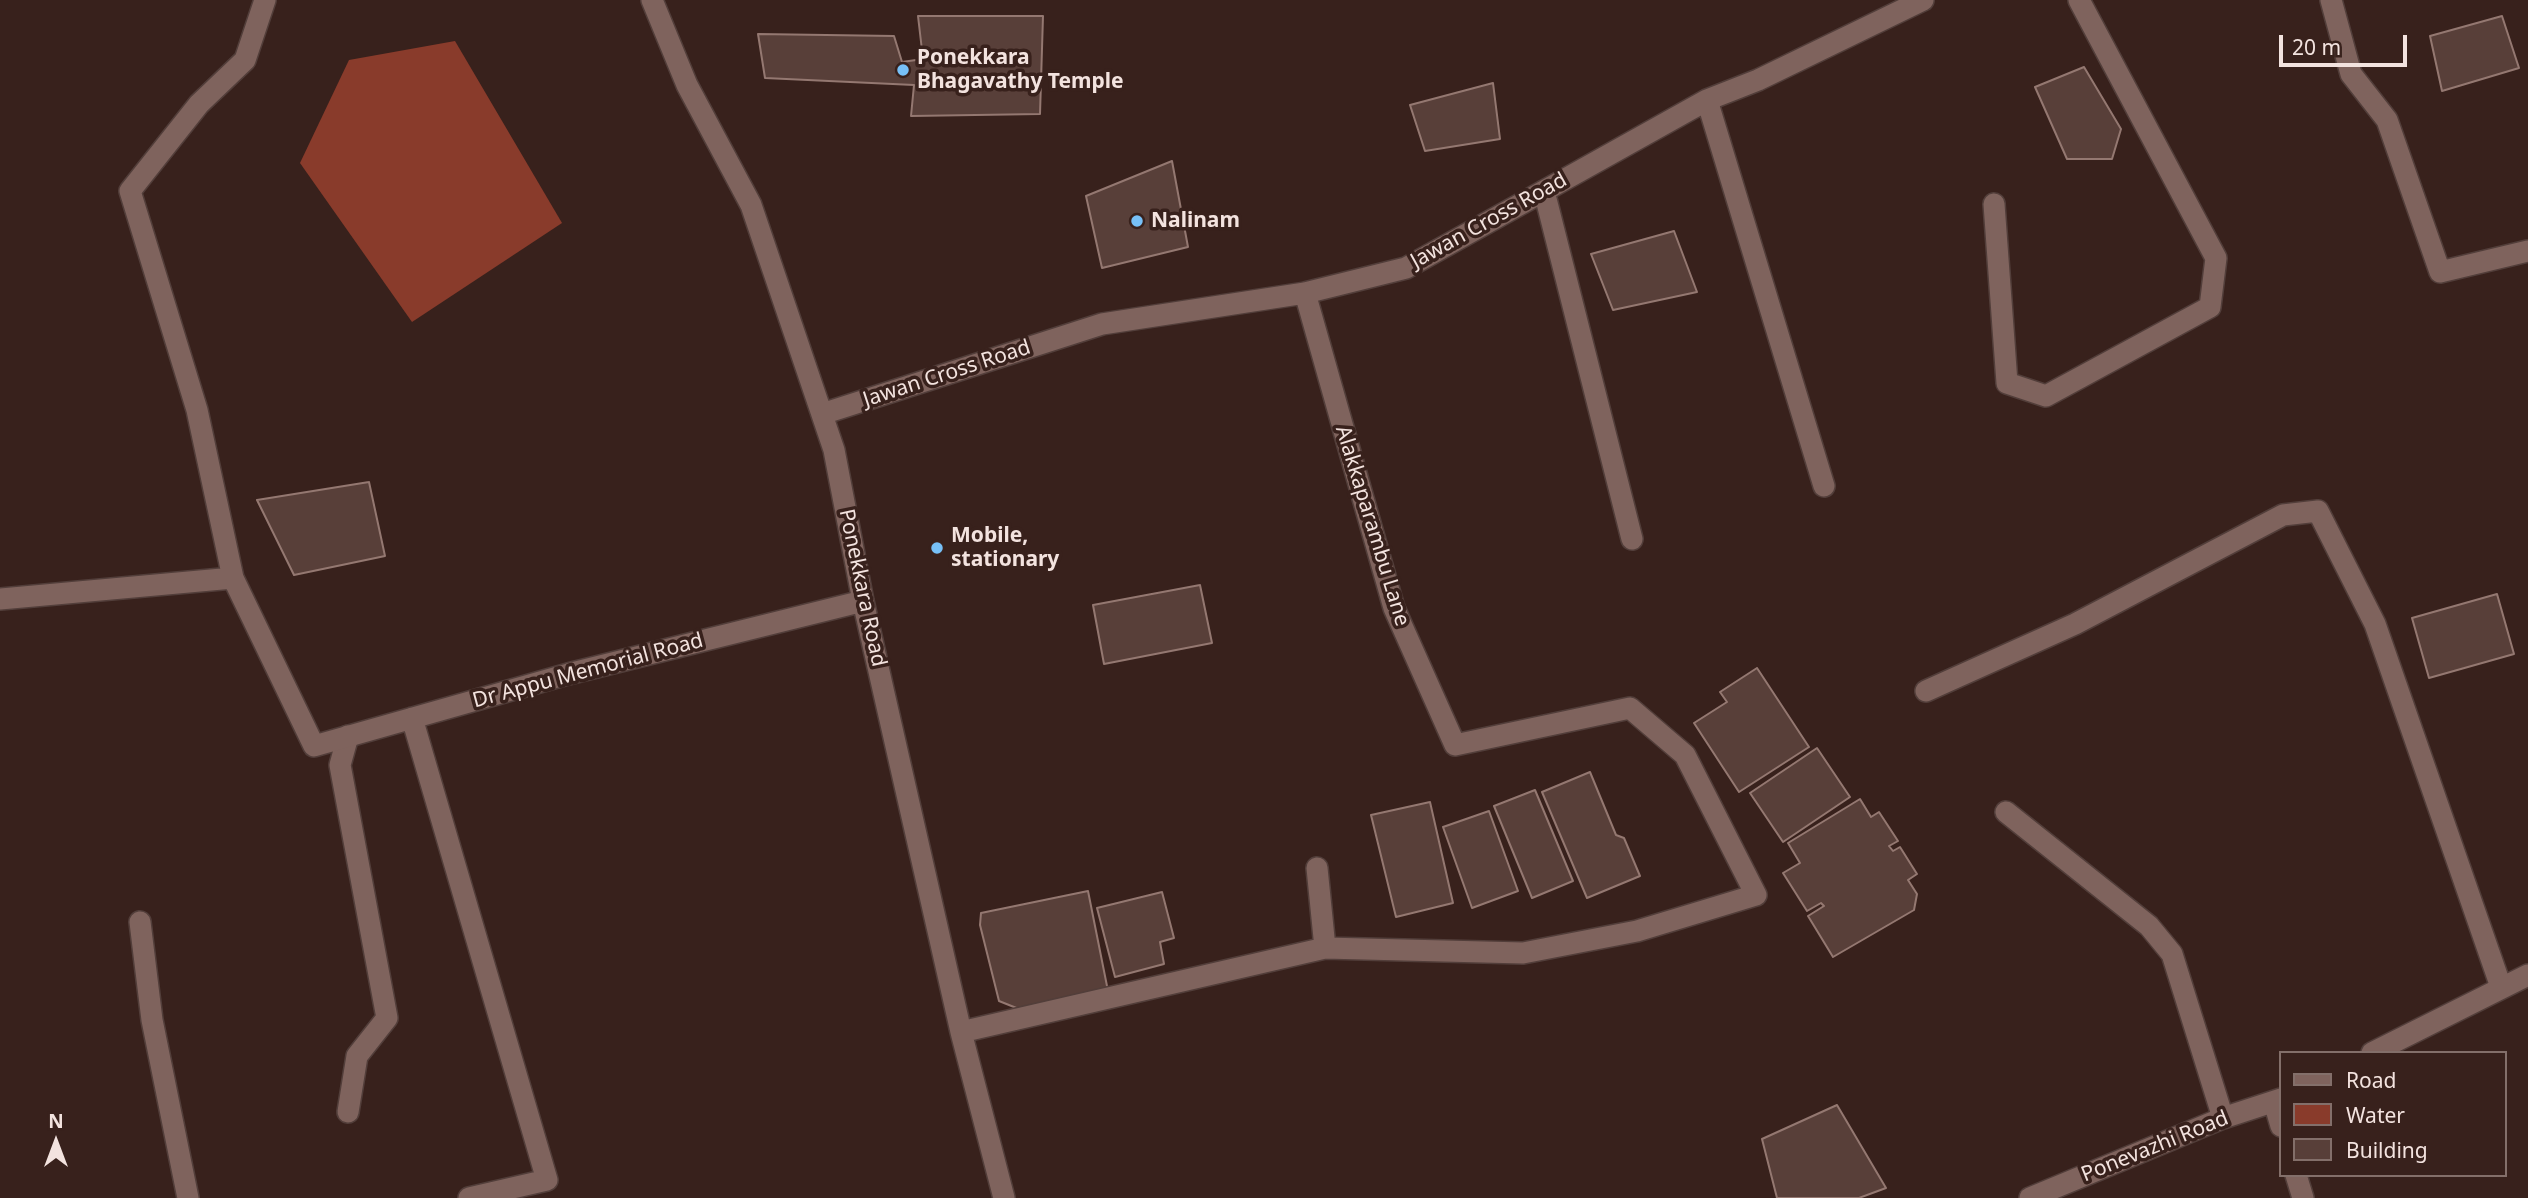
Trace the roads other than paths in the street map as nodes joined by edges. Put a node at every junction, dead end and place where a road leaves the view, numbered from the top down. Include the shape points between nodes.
1 (265, 0) edge
2 (652, 0) edge
3 (1923, 0) edge
4 (2079, 0) edge
5 (2332, 0) edge
6 (1707, 100) junction
7 (1544, 191) junction
8 (1994, 204) dead end
9 (2528, 251) edge
10 (1305, 293) junction
11 (822, 414) junction
12 (1824, 486) dead end
13 (1632, 539) dead end
14 (233, 578) junction
15 (0, 599) edge
16 (863, 601) junction
17 (1926, 691) dead end
18 (412, 718) junction
19 (348, 736) junction
20 (2006, 812) dead end
21 (1317, 869) dead end
22 (140, 922) dead end
23 (1325, 948) junction
24 (2528, 975) edge
25 (2501, 987) junction
26 (961, 1032) junction
27 (2376, 1051) edge
28 (2278, 1101) edge
29 (348, 1112) dead end
30 (2223, 1118) junction
31 (2297, 1177) edge
32 (188, 1198) edge
33 (469, 1198) edge
34 (1004, 1198) edge
35 (2030, 1198) edge
36 (2303, 1198) edge

1 - 14 street via 245,60 200,104 130,191 197,410
2 - 11 street, Ponekkara Road via 687,85 751,205
3 - 6 street, Jawan Cross Road
4 - 8 street via 2216,258 2210,307 2046,396 2007,383
5 - 9 street via 2351,74 2387,120 2440,272
6 - 7 street, Jawan Cross Road
6 - 12 street
7 - 10 street, Jawan Cross Road via 1406,268
7 - 13 street
10 - 11 street, Jawan Cross Road via 1102,324
10 - 23 street, Alakkaparambu Lane via 1394,608 1455,746 1630,708 1685,755 1756,895 1637,931 1523,953
11 - 16 street, Ponekkara Road via 834,450
14 - 15 street
14 - 19 street, Dr Appu Memorial Road via 314,746
16 - 18 street, Dr Appu Memorial Road
16 - 26 street, Ponekkara Road
17 - 25 street via 2074,624 2283,515 2318,512 2375,624
18 - 19 street, Dr Appu Memorial Road
18 - 33 street via 547,1180
19 - 29 street via 340,765 387,1018 357,1056
20 - 30 street via 2148,926 2172,954
21 - 23 street
22 - 32 street via 152,1020
23 - 26 street
24 - 25 street
25 - 27 street
26 - 34 street, Ponekkara Road
28 - 30 street, Ponevazhi Road
30 - 35 street, Ponevazhi Road
31 - 36 street

